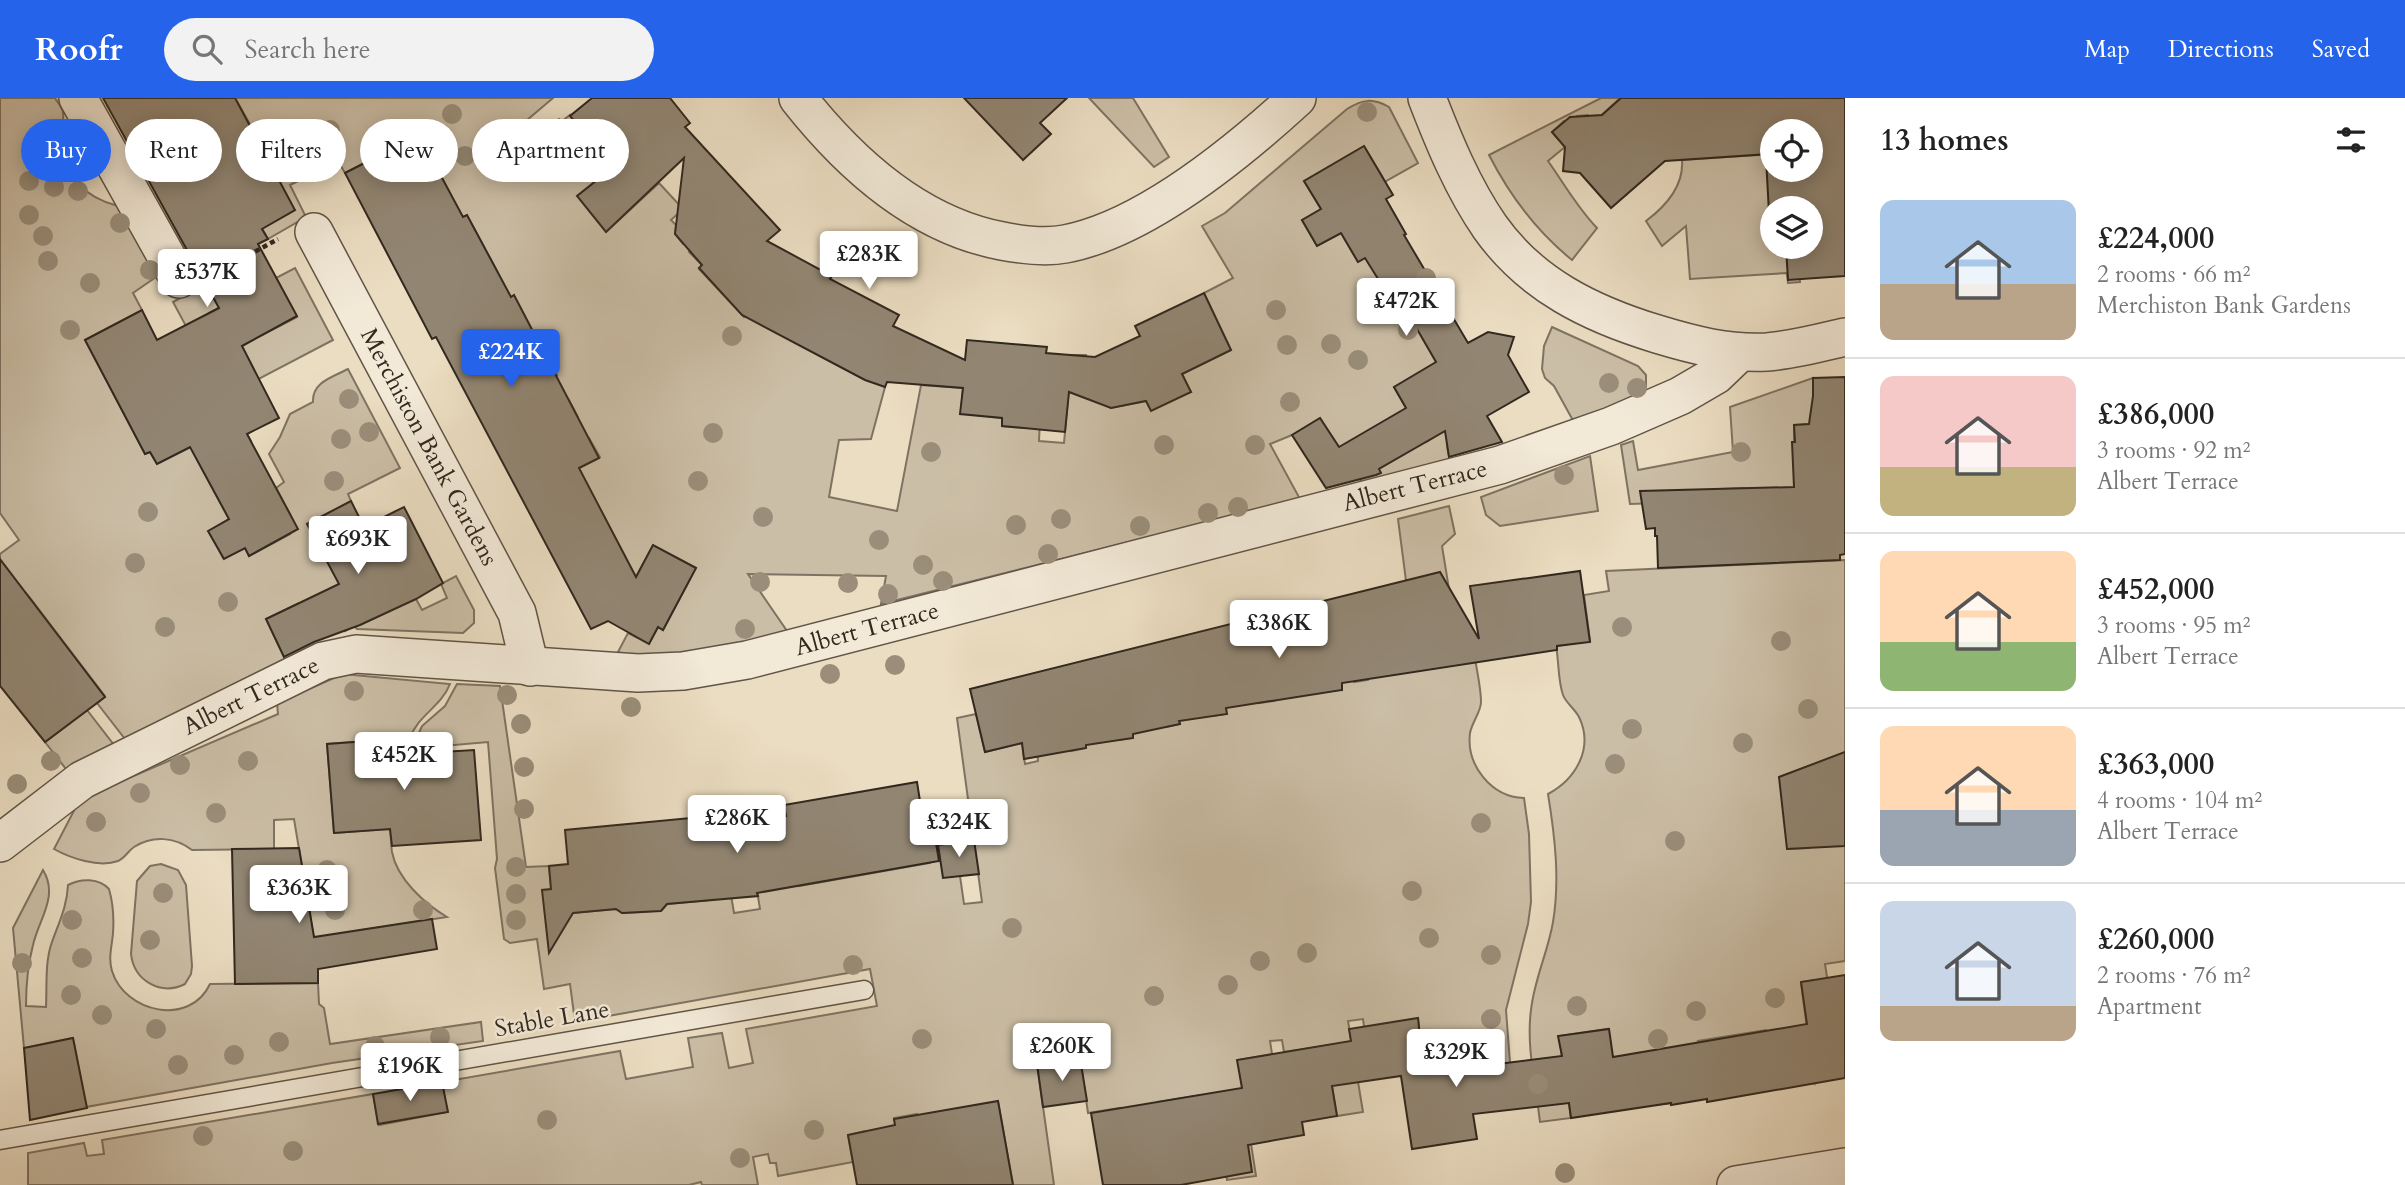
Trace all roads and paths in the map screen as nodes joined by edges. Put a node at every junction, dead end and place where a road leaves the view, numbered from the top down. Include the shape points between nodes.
1 (78, 98) edge
2 (798, 98) edge
3 (1297, 98) edge
4 (1427, 98) edge
5 (314, 232) joint
6 (179, 279) joint
7 (1845, 337) edge
8 (1740, 352) junction
9 (530, 667) junction
10 (0, 843) edge
11 (864, 990) dead end
12 (0, 1140) edge
13 (1845, 1167) edge
14 (1735, 1185) edge

1 - 6 street
2 - 3 street via 862,167 912,206 976,236 1044,246 1090,238 1180,192 1250,141
4 - 8 street via 1475,202 1505,245 1535,275 1571,300 1629,325 1703,348
5 - 6 path via 295,229 185,290
5 - 9 street, Merchiston Bank Gardens via 517,613
7 - 8 street via 1788,349
8 - 9 street, Albert Terrace via 1716,376 1680,396 1500,465 747,660 638,673
9 - 10 street, Albert Terrace via 356,654 323,661 82,780
11 - 12 lane, Stable Lane
13 - 14 street

